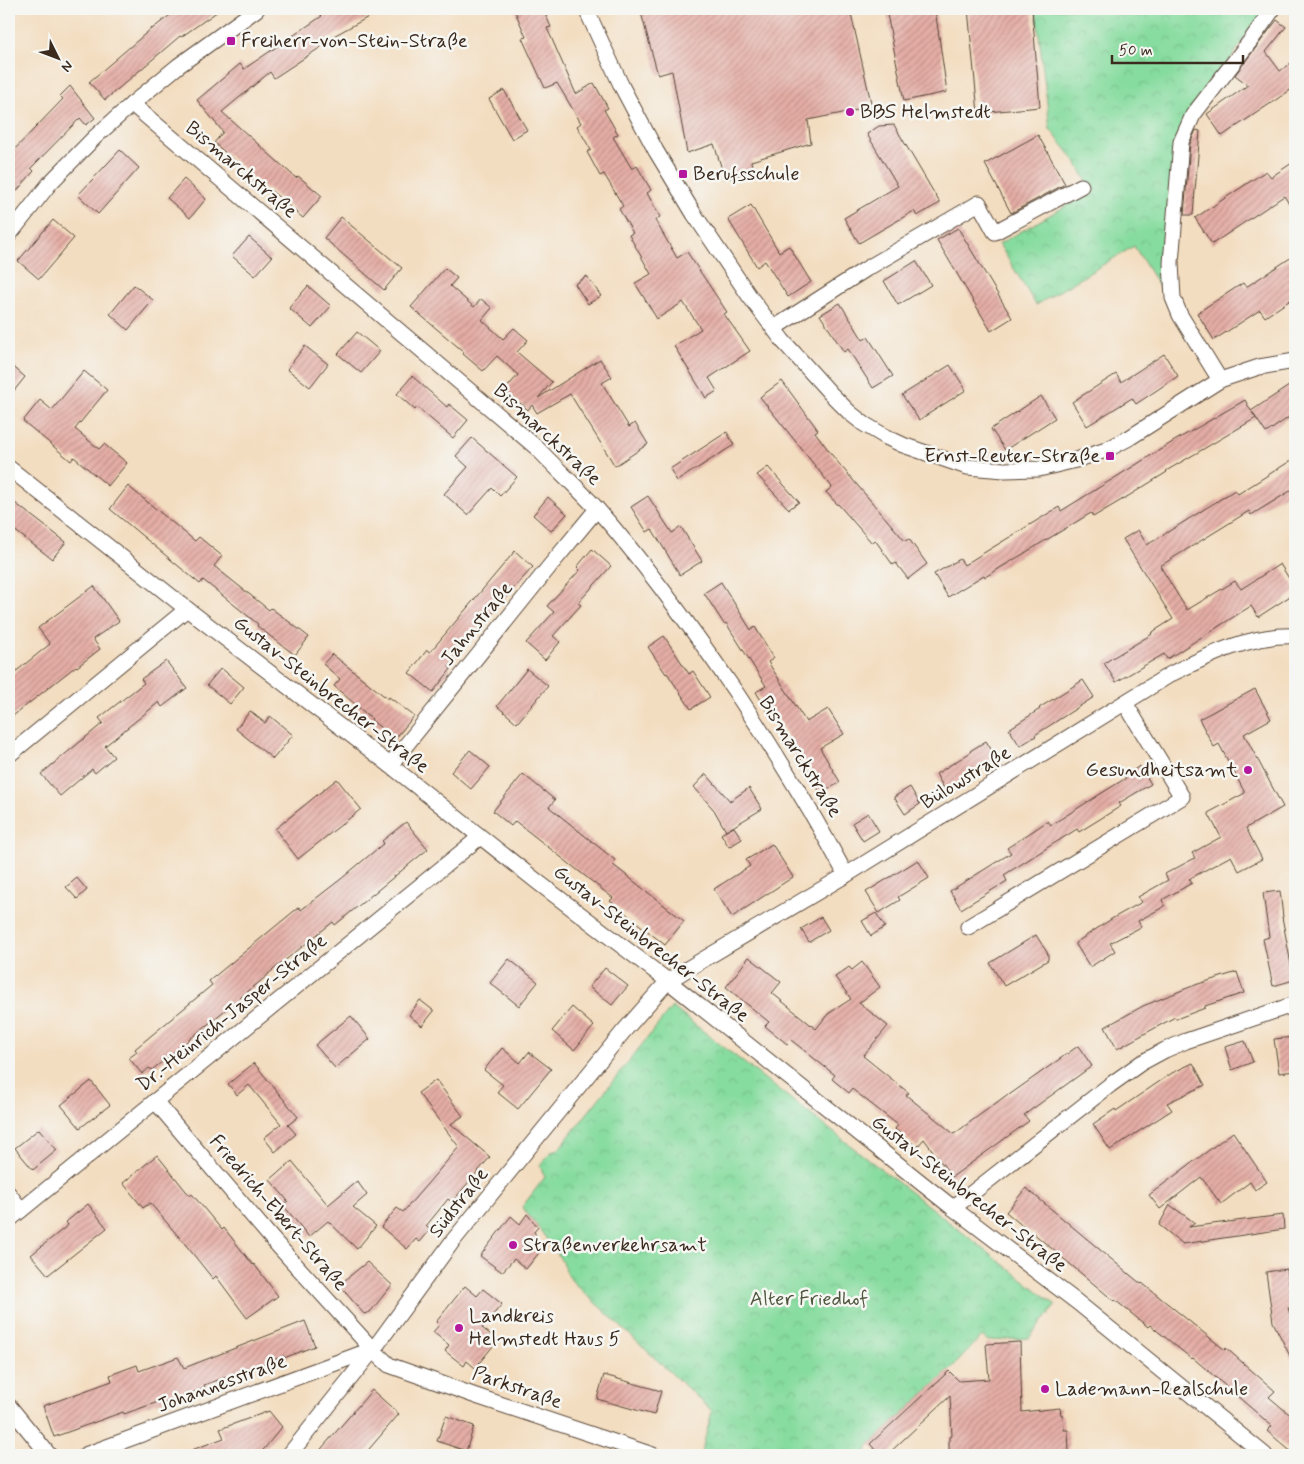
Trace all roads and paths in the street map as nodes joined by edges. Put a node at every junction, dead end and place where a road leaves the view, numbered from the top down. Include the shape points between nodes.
1 (257, 9) edge
2 (586, 9) edge
3 (1273, 9) edge
4 (132, 104) junction
5 (1081, 186) dead end
6 (9, 235) edge
7 (774, 328) junction
8 (1295, 361) edge
9 (1220, 380) junction
10 (9, 468) edge
11 (597, 509) junction
12 (186, 609) junction
13 (1295, 636) edge
14 (1125, 703) junction
15 (9, 754) edge
16 (390, 765) junction
17 (480, 836) junction
18 (846, 875) junction
19 (968, 927) dead end
20 (668, 982) junction
21 (1295, 1004) edge
22 (155, 1101) junction
23 (9, 1194) edge
24 (953, 1208) junction
25 (21, 1210) junction
26 (9, 1220) edge
27 (373, 1350) junction
28 (9, 1406) edge
29 (49, 1455) edge
30 (85, 1455) edge
31 (290, 1455) edge
32 (653, 1455) edge
33 (1265, 1455) edge

1 - 4 street via 191,56
2 - 7 street via 625,94 676,185
3 - 9 street via 1193,115 1181,142 1171,263 1173,298
4 - 6 street via 50,183
4 - 11 street, Bismarckstraße via 537,448
5 - 7 street via 995,232 979,203
7 - 9 street via 831,394 864,424 903,446 986,469 1039,469 1106,450
8 - 9 street via 1259,367
10 - 12 street, Gustav-Steinbrecher-Straße
11 - 16 street, Jahnstraße
11 - 18 street, Bismarckstraße via 675,606 729,683 823,831
12 - 15 street
12 - 16 street, Gustav-Steinbrecher-Straße
13 - 14 street, Bülowstraße via 1227,648 1171,674
14 - 18 street, Bülowstraße
14 - 19 street via 1182,797
16 - 17 street, Gustav-Steinbrecher-Straße
17 - 20 street, Gustav-Steinbrecher-Straße
17 - 22 street, Dr.-Heinrich-Jasper-Straße
18 - 20 street, Bülowstraße
20 - 24 street, Gustav-Steinbrecher-Straße
20 - 27 street, Südstraße via 623,1032 452,1242
21 - 24 street via 1186,1041 1140,1063
22 - 25 street, Dr.-Heinrich-Jasper-Straße
22 - 27 street, Friedrich-Ebert-Straße via 273,1240
23 - 25 street
24 - 33 street, Gustav-Steinbrecher-Straße via 1077,1302
25 - 26 street, Dr.-Heinrich-Jasper-Straße
27 - 30 street, Johannesstraße
27 - 31 street, Südstraße
27 - 32 street, Parkstraße via 389,1365
28 - 29 street

